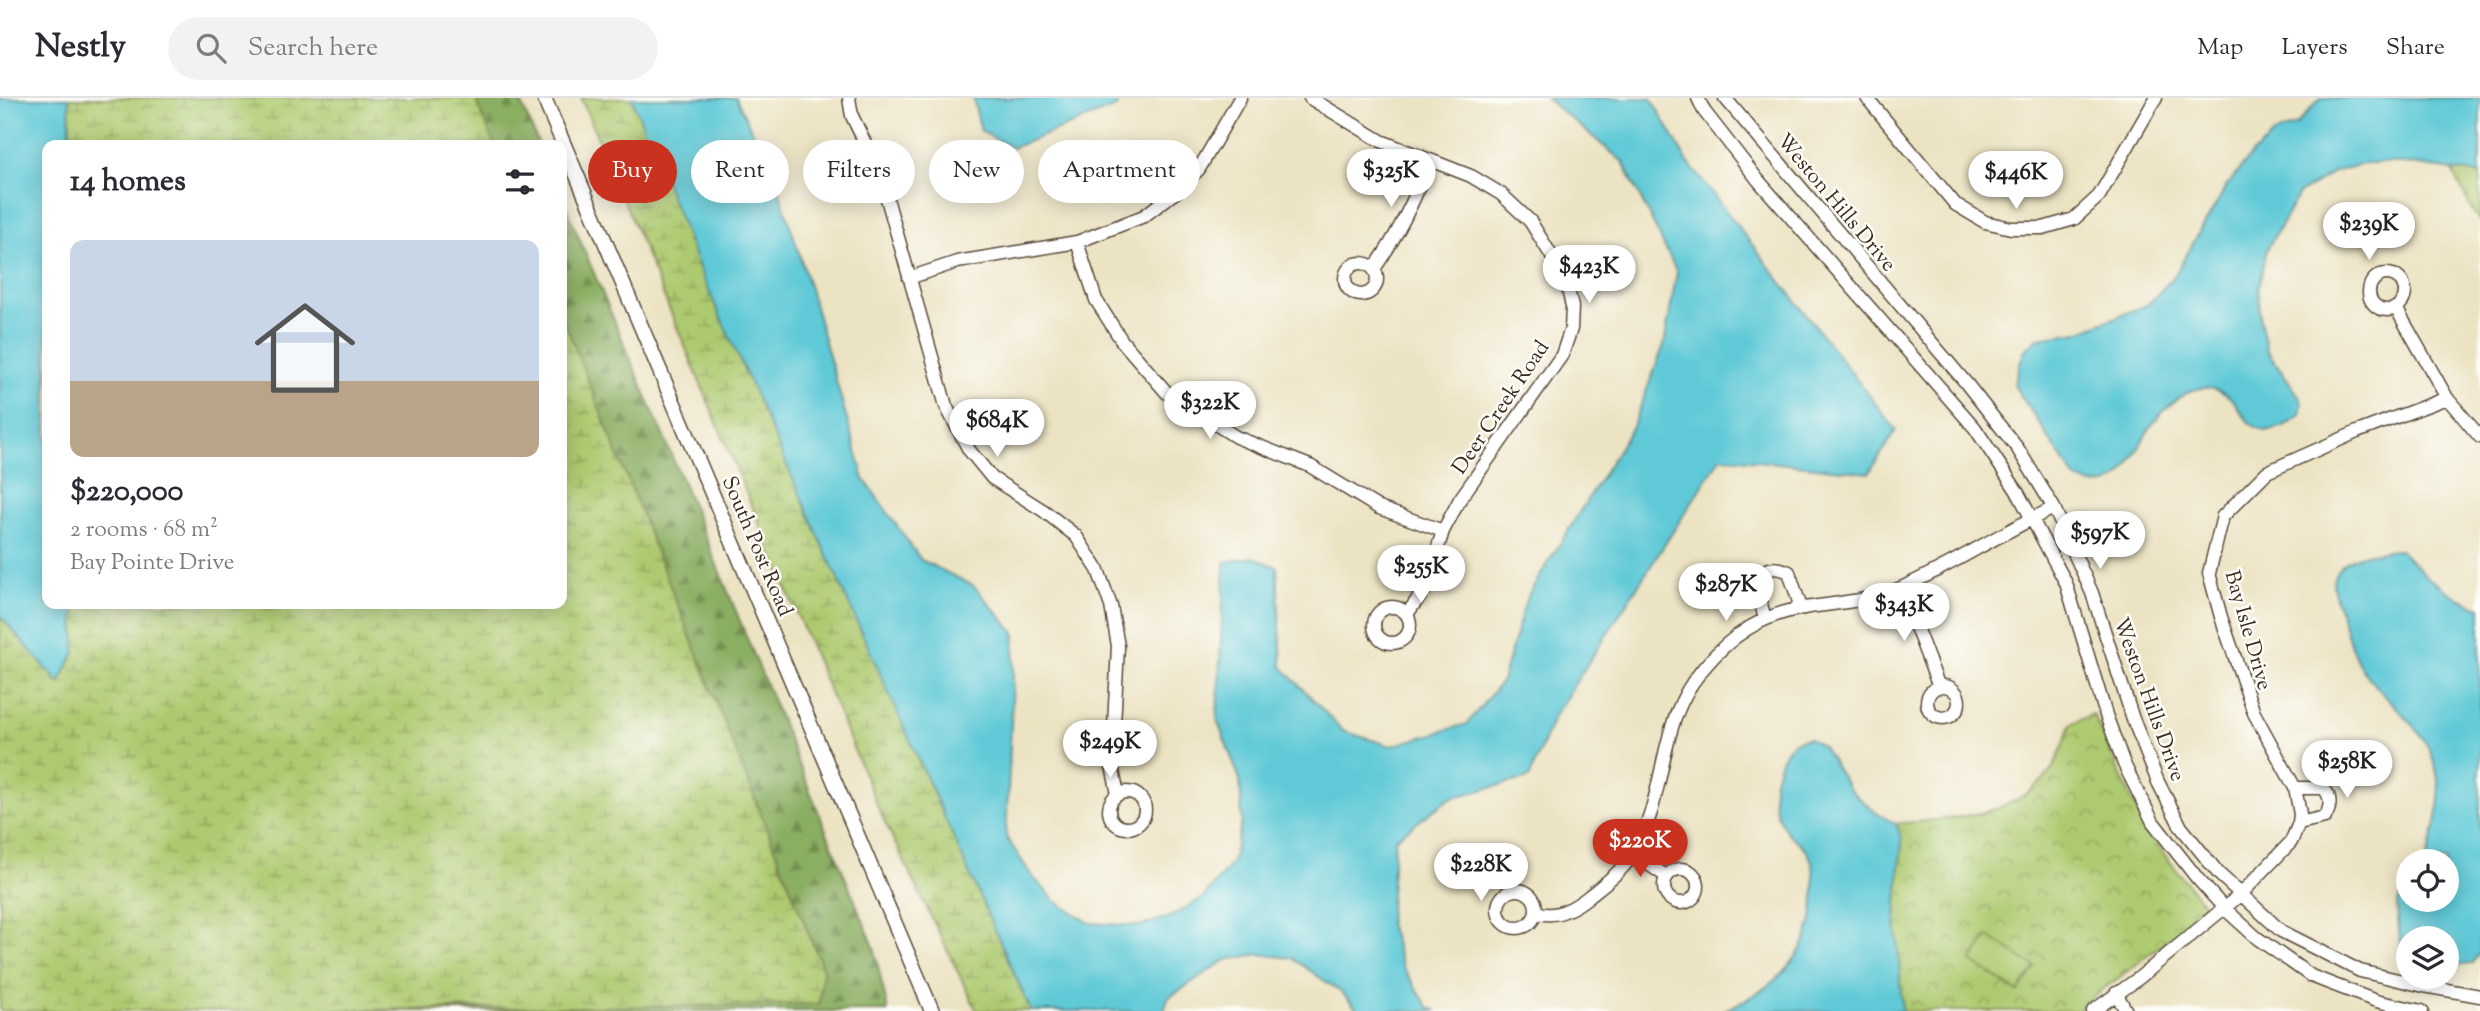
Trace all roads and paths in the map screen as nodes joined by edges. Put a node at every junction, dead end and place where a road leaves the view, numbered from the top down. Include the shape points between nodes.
1 (544, 98) edge
2 (849, 98) edge
3 (1241, 98) edge
4 (1310, 98) edge
5 (1698, 98) edge
6 (1725, 98) edge
7 (1867, 98) edge
8 (2156, 98) edge
9 (562, 140) edge
10 (567, 152) edge
11 (1430, 162) junction
12 (1077, 242) junction
13 (1374, 269) dead end
14 (909, 278) junction
15 (2396, 308) dead end
16 (2447, 398) junction
17 (2480, 437) edge
18 (2054, 508) junction
19 (2031, 519) junction
20 (1443, 531) junction
21 (1901, 588) junction
22 (1801, 608) junction
23 (1407, 614) dead end
24 (1765, 619) junction
25 (1938, 687) dead end
26 (2295, 788) junction
27 (1118, 794) dead end
28 (2299, 823) junction
29 (1633, 854) junction
30 (1666, 876) dead end
31 (2240, 895) junction
32 (2224, 908) junction
33 (1536, 912) dead end
34 (2116, 993) junction
35 (2480, 996) edge
36 (932, 1011) edge
37 (2093, 1011) edge
38 (2126, 1011) edge
39 (2422, 1011) edge

1 - 9 street, South Post Road
2 - 14 street via 852,116 880,174
3 - 12 street via 1199,169 1177,191 1144,216
4 - 11 street, Deer Creek Road via 1381,141
5 - 19 street, Weston Hills Drive via 1758,180 1975,428
6 - 18 street, Weston Hills Drive via 1966,383 2018,449
7 - 8 street via 1955,204 1985,222 2043,228 2074,219 2099,196
10 - 36 street, South Post Road
11 - 13 street via 1393,243
11 - 20 street, Deer Creek Road via 1471,176 1501,194 1530,221 1566,279 1572,307 1571,329 1562,355 1460,499
12 - 14 street via 957,262
12 - 20 street via 1096,300 1122,341 1168,394 1236,437 1310,466 1379,508
14 - 27 street via 946,406 969,450 992,478 1076,536 1098,570 1118,646 1112,766
15 - 16 street
16 - 17 street
16 - 26 street, Bay Isle Drive via 2267,472 2223,516 2209,573 2254,713
18 - 19 street
18 - 31 street, Weston Hills Drive via 2092,593 2158,782 2182,827
19 - 21 street
19 - 32 street, Weston Hills Drive via 2066,583 2124,764 2153,822
20 - 23 street, Deer Creek Road via 1425,589
21 - 22 street via 1853,602
21 - 25 street
22 - 24 street
22 - 24 street via 1789,572 1772,568 1760,575 1758,583
24 - 29 street via 1719,649 1692,684 1671,726 1650,818
26 - 28 street, Bay Isle Drive
26 - 28 street via 2323,788 2330,803 2325,817
28 - 31 street via 2291,842
29 - 30 street
29 - 33 street via 1576,907 1547,917
31 - 32 street
31 - 35 street, Weston Hills Drive via 2281,931 2360,971
32 - 34 street
32 - 39 street, Weston Hills Drive via 2311,976 2376,1001
34 - 37 street
34 - 38 street

